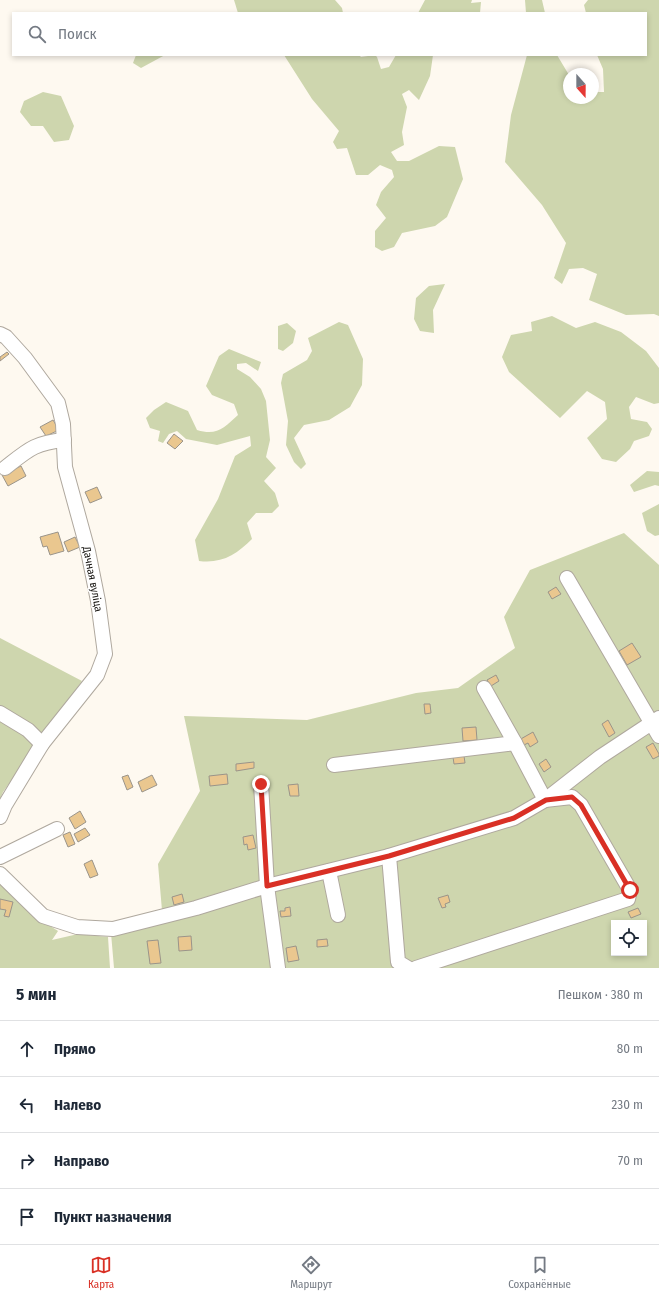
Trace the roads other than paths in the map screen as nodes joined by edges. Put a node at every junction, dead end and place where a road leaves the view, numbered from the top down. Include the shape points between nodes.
1 (0, 334) edge
2 (64, 440) junction
3 (5, 468) dead end
4 (567, 578) dead end
5 (484, 688) dead end
6 (0, 713) edge
7 (655, 720) edge
8 (659, 736) edge
9 (42, 744) junction
10 (515, 744) junction
11 (334, 765) dead end
12 (261, 784) dead end
13 (546, 800) junction
14 (0, 818) edge
15 (57, 829) dead end
16 (389, 856) junction
17 (0, 857) edge
18 (329, 871) junction
19 (0, 874) edge
20 (267, 886) junction
21 (338, 915) dead end
22 (278, 968) edge
23 (408, 968) edge
24 (416, 968) edge

1 - 2 street, Дачная вуліца via 25,358 58,402
2 - 3 street via 43,442
2 - 9 street, Дачная вуліца via 65,467 88,551 105,654 97,675
4 - 7 street
5 - 10 street
6 - 9 street via 28,730
7 - 8 street
7 - 13 street via 600,757
9 - 14 street, Дачная вуліца via 5,804
10 - 11 street
10 - 13 street
12 - 20 street
13 - 16 street via 514,818
13 - 24 street via 572,797 581,805 630,890 628,899
15 - 17 street
16 - 18 street
16 - 23 street via 398,962
18 - 20 street
18 - 21 street
19 - 20 street via 43,916 77,927 113,929 196,908
20 - 22 street

